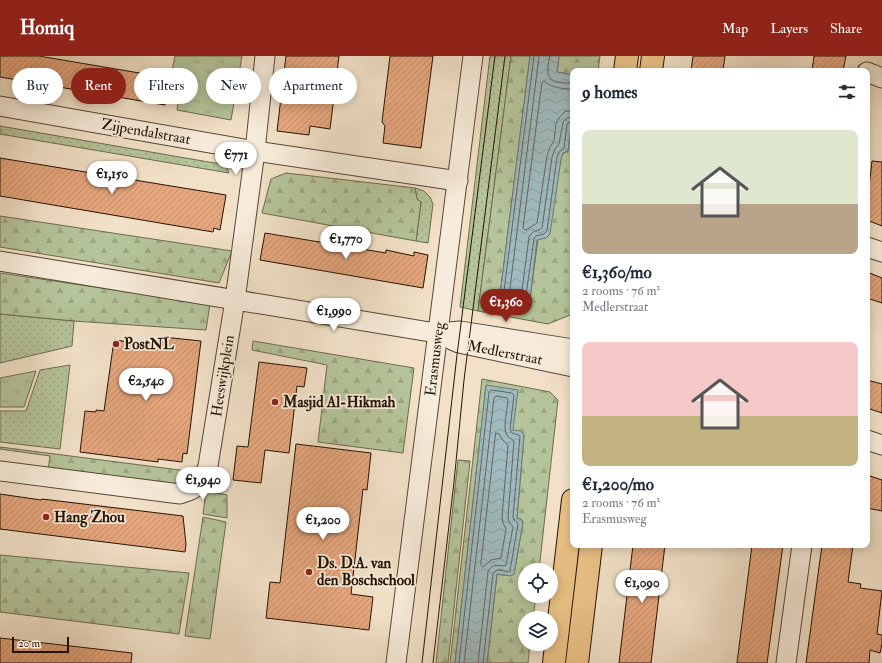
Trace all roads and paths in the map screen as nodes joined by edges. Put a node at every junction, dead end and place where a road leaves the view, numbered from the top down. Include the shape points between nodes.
1 (265, 56) edge
2 (473, 56) edge
3 (627, 56) edge
4 (653, 56) edge
5 (868, 56) edge
6 (626, 68) edge
7 (651, 68) edge
8 (866, 68) edge
9 (870, 73) edge
10 (882, 78) edge
11 (0, 106) edge
12 (255, 151) junction
13 (458, 181) junction
14 (870, 248) edge
15 (882, 252) edge
16 (0, 261) edge
17 (235, 300) junction
18 (438, 333) junction
19 (570, 349) edge
20 (570, 365) edge
21 (870, 441) edge
22 (882, 445) edge
23 (0, 471) edge
24 (570, 526) edge
25 (591, 548) edge
26 (802, 548) edge
27 (396, 663) edge
28 (554, 663) edge
29 (577, 663) edge
30 (786, 663) edge

1 - 12 street, Heeswijkplein
2 - 13 street, Erasmusweg
3 - 6 main road
4 - 7 main road
5 - 8 street
9 - 10 street
11 - 12 street, Zijpendalstraat
12 - 13 street, Zijpendalstraat
12 - 17 street, Heeswijkplein
13 - 18 street, Erasmusweg
14 - 15 street
16 - 17 street
17 - 18 street, Medlerstraat
17 - 23 street, Heeswijkplein via 208,466 203,480 197,487 180,494
18 - 19 street, Medlerstraat via 460,331
18 - 20 street, Medlerstraat via 459,344
18 - 27 street, Erasmusweg
21 - 22 street
24 - 28 main road
25 - 29 main road
26 - 30 street

